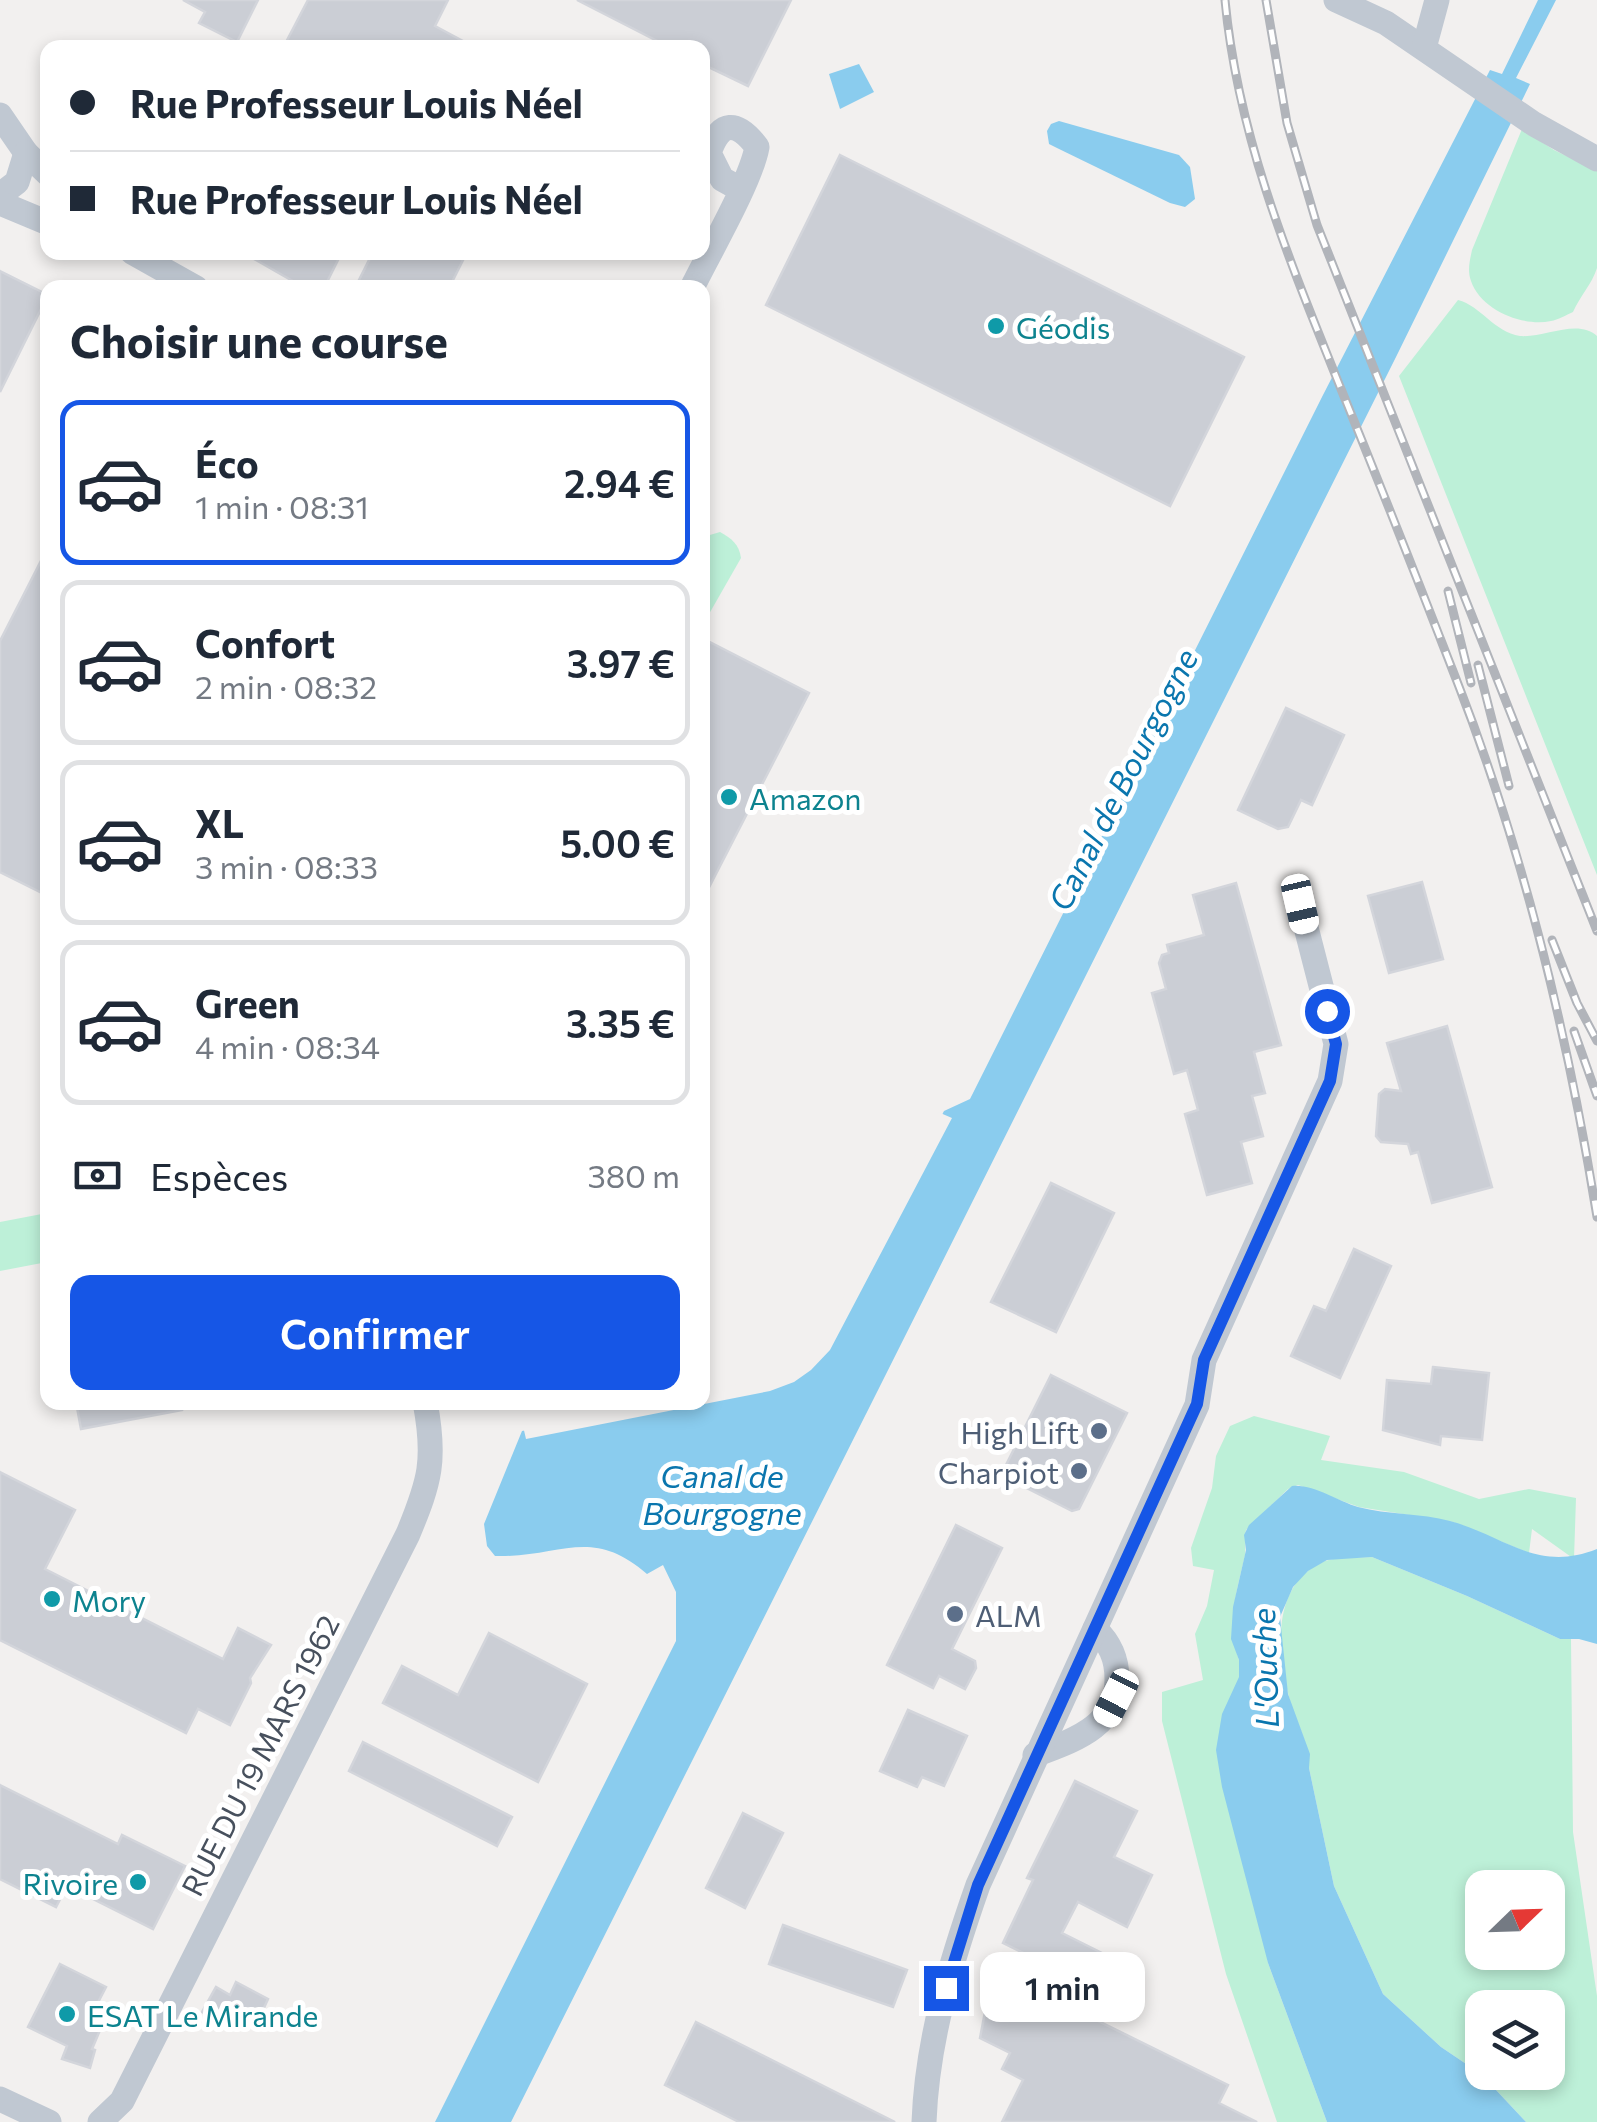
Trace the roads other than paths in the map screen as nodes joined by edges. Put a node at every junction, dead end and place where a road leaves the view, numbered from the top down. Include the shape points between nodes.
1 (1336, 0) edge
2 (1401, 0) edge
3 (1437, 0) edge
4 (1386, 22) junction
5 (1424, 48) junction
6 (0, 115) edge
7 (26, 153) junction
8 (1597, 159) edge
9 (40, 166) edge
10 (740, 189) dead end
11 (0, 195) edge
12 (0, 203) edge
13 (40, 220) edge
14 (710, 251) edge
15 (142, 260) edge
16 (181, 280) edge
17 (1300, 904) dead end
18 (426, 1410) edge
19 (1095, 1629) junction
20 (1035, 1755) junction
21 (0, 2099) edge
22 (49, 2122) edge
23 (100, 2122) edge
24 (924, 2122) edge

1 - 4 street
2 - 4 street
3 - 5 street
4 - 5 street
5 - 8 street
6 - 7 street
7 - 9 street
7 - 11 street via 17,182
10 - 14 street
12 - 13 street
15 - 16 street
17 - 19 street via 1336,1044 1330,1081 1204,1360 1197,1404
18 - 23 street, RUE DU 19 MARS 1962 via 432,1464 408,1534 122,2101
19 - 20 street
19 - 20 street via 1110,1643 1116,1698 1106,1718 1081,1737
20 - 24 street via 955,1951 928,2065
21 - 22 street

